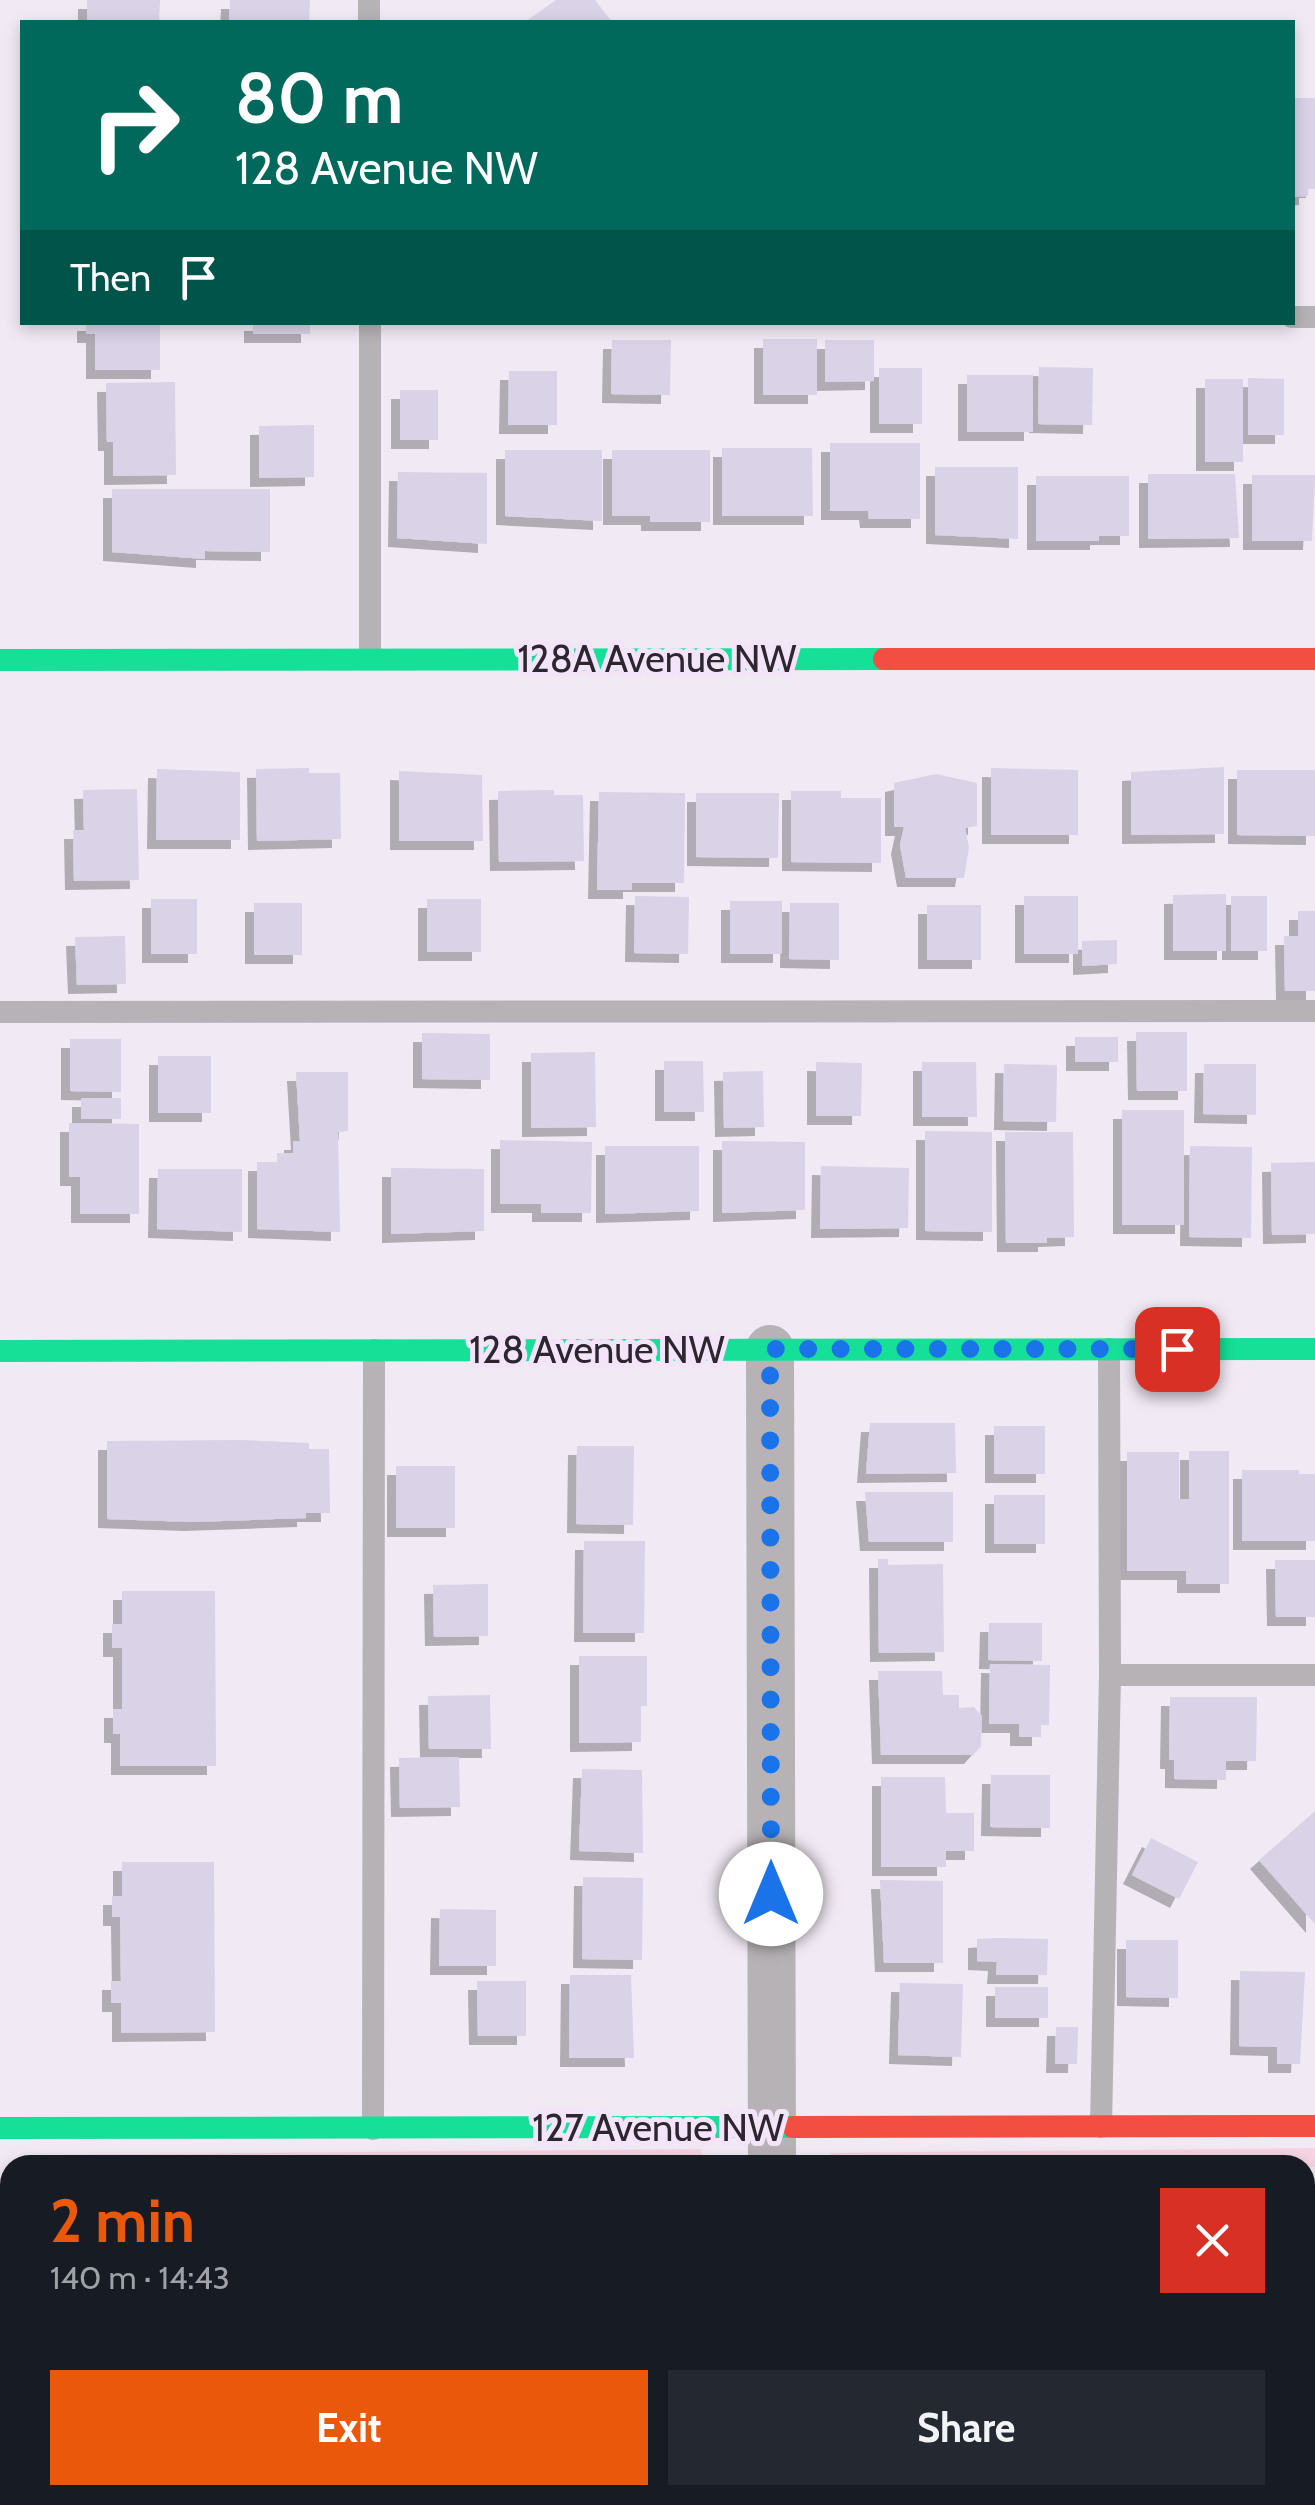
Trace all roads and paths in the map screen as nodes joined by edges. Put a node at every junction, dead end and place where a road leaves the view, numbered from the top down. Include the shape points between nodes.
1 (370, 325) edge
2 (1315, 658) edge
3 (0, 660) edge
4 (370, 660) junction
5 (1315, 1011) edge
6 (0, 1012) edge
7 (770, 1349) junction
8 (1108, 1349) junction
9 (1315, 1349) edge
10 (374, 1350) junction
11 (0, 1351) edge
12 (1315, 1675) edge
13 (1110, 1676) junction
14 (1315, 2126) edge
15 (0, 2128) edge
16 (1101, 2128) junction
17 (373, 2129) junction
18 (772, 2146) edge

1 - 4 lane
2 - 4 street, 128A Avenue NW
3 - 4 street, 128A Avenue NW
5 - 6 lane
7 - 8 street, 128 Avenue NW
7 - 10 street, 128 Avenue NW
7 - 18 street
8 - 9 street, 128 Avenue NW
8 - 13 lane
10 - 11 street, 128 Avenue NW
10 - 17 lane
12 - 13 lane
13 - 16 lane
14 - 16 street, 127 Avenue NW
15 - 17 street, 127 Avenue NW
16 - 18 street, 127 Avenue NW
17 - 18 street, 127 Avenue NW

